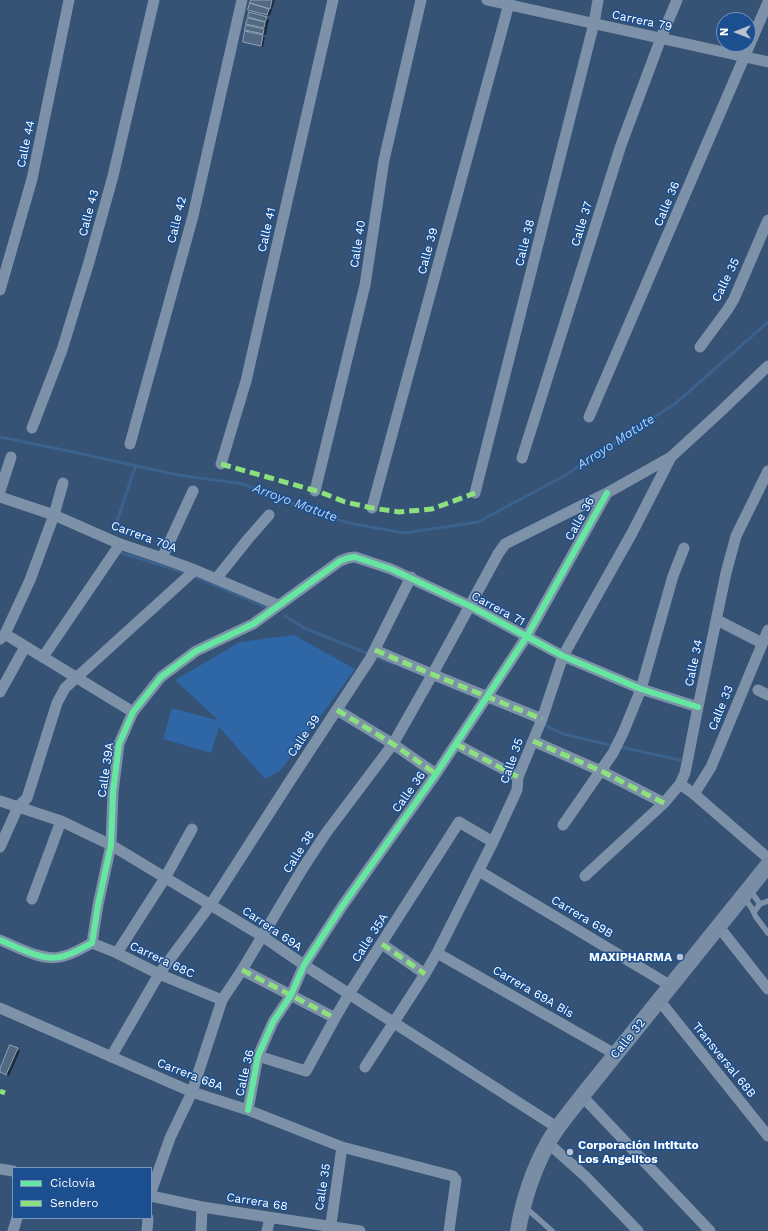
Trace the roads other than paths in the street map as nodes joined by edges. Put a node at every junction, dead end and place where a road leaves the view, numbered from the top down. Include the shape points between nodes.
1 (69, 0) edge
2 (154, 0) edge
3 (242, 0) edge
4 (333, 0) edge
5 (420, 0) edge
6 (486, 0) edge
7 (598, 0) edge
8 (677, 0) edge
9 (509, 2) edge
10 (768, 2) edge
11 (594, 23) junction
12 (661, 38) junction
13 (744, 56) junction
14 (768, 62) edge
15 (768, 220) edge
16 (0, 290) edge
17 (700, 347) dead end
18 (768, 366) edge
19 (589, 417) dead end
20 (32, 428) dead end
21 (130, 444) dead end
22 (11, 457) dead end
23 (671, 457) junction
24 (522, 458) dead end
25 (221, 464) dead end
26 (768, 471) edge
27 (63, 483) dead end
28 (0, 491) edge
29 (193, 491) dead end
30 (315, 491) dead end
31 (475, 493) dead end
32 (607, 493) junction
33 (0, 497) edge
34 (372, 508) dead end
35 (54, 515) junction
36 (269, 515) dead end
37 (120, 544) junction
38 (684, 548) dead end
39 (354, 557) joint
40 (162, 558) junction
41 (195, 570) junction
42 (411, 577) junction
43 (216, 578) junction
44 (278, 605) junction
45 (470, 606) junction
46 (717, 620) junction
47 (768, 630) edge
48 (527, 636) junction
49 (2, 637) edge
50 (762, 643) junction
51 (25, 647) junction
52 (373, 653) junction
53 (564, 656) junction
54 (42, 657) junction
55 (78, 678) junction
56 (430, 678) junction
57 (641, 689) junction
58 (0, 692) edge
59 (486, 700) junction
60 (698, 707) junction
61 (337, 710) junction
62 (133, 712) junction
63 (540, 723) junction
64 (533, 741) junction
65 (393, 744) junction
66 (456, 744) junction
67 (601, 771) junction
68 (436, 774) junction
69 (518, 777) junction
70 (680, 784) junction
71 (694, 794) junction
72 (0, 801) edge
73 (664, 803) junction
74 (18, 807) junction
75 (61, 821) junction
76 (563, 825) dead end
77 (192, 829) dead end
78 (493, 842) junction
79 (111, 845) junction
80 (0, 847) edge
81 (768, 858) edge
82 (768, 865) edge
83 (479, 871) junction
84 (585, 876) dead end
85 (165, 878) junction
86 (746, 892) junction
87 (32, 899) dead end
88 (768, 901) edge
89 (211, 904) junction
90 (760, 904) junction
91 (754, 912) junction
92 (719, 927) junction
93 (768, 933) edge
94 (262, 936) junction
95 (0, 940) edge
96 (92, 943) junction
97 (382, 944) junction
98 (437, 952) junction
99 (117, 953) junction
100 (304, 966) junction
101 (242, 970) junction
102 (160, 974) junction
103 (425, 974) junction
104 (671, 986) junction
105 (768, 989) edge
106 (349, 994) junction
107 (291, 995) junction
108 (222, 1000) junction
109 (659, 1000) junction
110 (0, 1008) edge
111 (335, 1018) junction
112 (394, 1022) junction
113 (615, 1054) junction
114 (258, 1056) junction
115 (111, 1057) junction
116 (365, 1067) dead end
117 (192, 1092) junction
118 (582, 1096) junction
119 (248, 1110) junction
120 (558, 1128) junction
121 (768, 1136) edge
122 (548, 1142) junction
123 (342, 1147) junction
124 (0, 1169) edge
125 (12, 1171) edge
126 (152, 1189) edge
127 (152, 1196) edge
128 (524, 1205) junction
129 (202, 1207) junction
130 (270, 1218) junction
131 (17, 1219) edge
132 (148, 1219) edge
133 (330, 1228) edge
134 (13, 1231) edge
135 (147, 1231) edge
136 (201, 1231) edge
137 (267, 1231) edge
138 (360, 1231) edge
139 (449, 1231) edge
140 (518, 1231) edge
141 (552, 1231) edge
142 (638, 1231) edge
143 (710, 1231) edge

1 - 16 street, Calle 44 via 32,179
2 - 20 street, Calle 43 via 113,176 89,262 62,350
3 - 21 street, Calle 42 via 193,216
4 - 25 street, Calle 41 via 246,381
5 - 30 street, Calle 40 via 384,160 364,285
6 - 9 street, Carrera 79
7 - 11 street, Calle 38
8 - 12 street, Calle 37
9 - 11 street, Carrera 79
9 - 34 street, Calle 39
10 - 13 street, Calle 36
11 - 12 street, Carrera 79
11 - 31 street, Calle 38
12 - 13 street, Carrera 79
12 - 24 street, Calle 37 via 621,145
13 - 14 street, Carrera 79
13 - 19 street, Calle 36
15 - 17 street, Calle 35 via 734,299
18 - 23 street
22 - 28 street
23 - 32 street
23 - 53 street, Calle 35
26 - 46 street, Calle 34 via 736,536
27 - 35 street
29 - 40 street
32 - 45 street, Calle 38 via 505,544
32 - 48 street, Calle 36
33 - 35 street, Carrera 70A
35 - 37 street, Carrera 70A
35 - 49 street via 30,580
36 - 43 street
37 - 40 street, Carrera 70A
37 - 54 street
38 - 57 street via 673,576
39 - 42 street, Carrera 71
39 - 44 street, Calle 39A via 340,561
40 - 41 street, Carrera 70A
41 - 43 street, Carrera 70A
41 - 55 street
42 - 45 street, Carrera 71
42 - 52 street, Calle 39
43 - 44 street, Carrera 70A
44 - 62 street, Calle 39A via 253,624 196,650 161,677
45 - 48 street, Carrera 71
45 - 56 street, Calle 38
46 - 50 street
46 - 60 street, Calle 34
47 - 50 street, Calle 33
48 - 53 street, Carrera 71
48 - 59 street, Calle 36
49 - 51 street
50 - 71 street, Calle 33 via 711,767
51 - 54 street
51 - 58 street
52 - 56 street
52 - 61 street, Calle 39
53 - 57 street, Carrera 71
53 - 63 street, Calle 35
54 - 55 street
55 - 62 street
55 - 74 street via 65,688 58,703 27,798
56 - 59 street
56 - 65 street, Calle 38
57 - 60 street, Carrera 71
57 - 67 street via 615,748
59 - 63 street
59 - 66 street, Calle 36
60 - 70 street, Calle 34 via 689,758
61 - 65 street
61 - 89 street, Calle 39
62 - 79 street, Calle 39A via 119,744 113,792
63 - 64 street, Calle 35
64 - 67 street
64 - 69 street, Calle 35
65 - 68 street
65 - 94 street, Calle 38 via 326,833
66 - 68 street, Calle 36
66 - 69 street
67 - 73 street
67 - 76 street
68 - 100 street, Calle 36 via 343,905
69 - 78 street, Calle 35 via 517,790
70 - 71 street
70 - 73 street, Calle 34
71 - 81 street
72 - 74 street, Carrera 69A
73 - 84 street, Calle 34
74 - 75 street, Carrera 69A
74 - 80 street
75 - 79 street, Carrera 69A
75 - 87 street
77 - 85 street
78 - 83 street, Calle 35
78 - 97 street, Calle 35A via 459,822
79 - 85 street, Carrera 69A
79 - 96 street, Calle 39A
82 - 86 street, Calle 32
83 - 98 street, Calle 35
83 - 104 street, Carrera 69B
85 - 89 street, Carrera 69A
85 - 99 street
86 - 90 lane
86 - 91 lane
86 - 92 street, Calle 32
88 - 90 lane
89 - 94 street, Carrera 69A
89 - 102 street, Calle 39
90 - 91 lane
91 - 93 lane
92 - 104 street, Calle 32
92 - 105 street
94 - 100 street, Carrera 69A
94 - 101 street, Calle 38
95 - 96 street via 43,957 53,958 73,953
96 - 99 street, Carrera 68C
97 - 103 street
97 - 106 street, Calle 35A
98 - 103 street, Calle 35
98 - 113 street, Carrera 69A Bis
99 - 102 street, Carrera 68C
100 - 106 street, Carrera 69A
100 - 107 street, Calle 36
101 - 107 street
101 - 108 street, Calle 38
102 - 108 street, Carrera 68C
102 - 115 street, Calle 39
103 - 112 street, Calle 35
104 - 109 street, Calle 32
106 - 111 street, Calle 35A
106 - 112 street, Carrera 69A
107 - 111 street
107 - 114 street, Calle 36 via 273,1022
108 - 117 street, Calle 38
109 - 113 street, Calle 32
109 - 121 street, Transversal 68B
110 - 115 street, Carrera 68A
111 - 114 street, Calle 35A via 306,1071
112 - 116 street, Calle 35
112 - 120 street, Carrera 69A
113 - 118 street, Calle 32
114 - 119 street, Calle 36
115 - 117 street, Carrera 68A
117 - 119 street, Carrera 68A
117 - 126 street, Calle 38 via 170,1138
118 - 120 street, Calle 32
118 - 143 street
119 - 123 street, Carrera 68A
120 - 122 street, Calle 32
122 - 128 street, Calle 32
122 - 142 street
123 - 133 street, Calle 35
123 - 139 street, Carrera 68A via 453,1176 456,1180
124 - 125 street
127 - 129 street, Carrera 68
128 - 140 street, Calle 32
128 - 141 lane
129 - 130 street, Carrera 68
129 - 136 street
130 - 133 street, Carrera 68
130 - 137 street
131 - 134 street
132 - 135 street
133 - 138 street, Carrera 68

